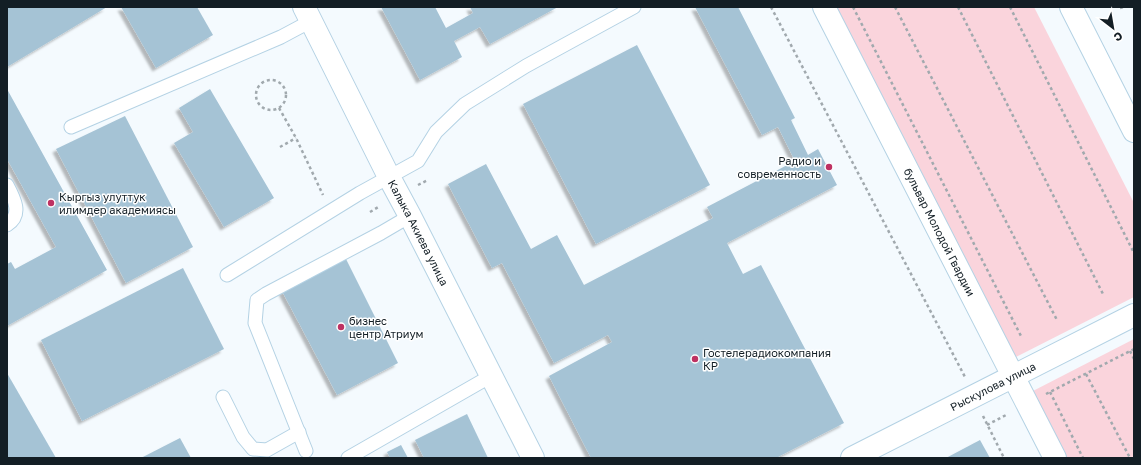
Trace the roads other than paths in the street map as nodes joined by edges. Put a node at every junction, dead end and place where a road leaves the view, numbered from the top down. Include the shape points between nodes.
1 (634, 7) edge
2 (824, 7) edge
3 (1071, 7) edge
4 (308, 14) edge
5 (71, 127) dead end
6 (1134, 131) edge
7 (389, 177) junction
8 (7, 185) edge
9 (410, 216) junction
10 (7, 225) edge
11 (227, 275) dead end
12 (1134, 315) edge
13 (491, 376) junction
14 (1013, 376) junction
15 (223, 397) dead end
16 (299, 432) junction
17 (306, 451) dead end
18 (348, 458) edge
19 (533, 458) edge
20 (852, 458) edge
21 (1055, 458) edge

1 - 7 lane via 526,66 465,104 436,132 418,161
2 - 14 street, бульвар Молодой Гвардии
3 - 6 street
4 - 5 lane via 281,37
4 - 7 street, Калыка Акиева улица
7 - 9 street, Калыка Акиева улица
7 - 11 lane
8 - 10 lane via 16,201 17,213
9 - 13 street, Калыка Акиева улица
9 - 16 lane via 257,300 255,323
12 - 14 street, Рыскулова улица
13 - 18 lane
13 - 19 street, Калыка Акиева улица
14 - 20 street, Рыскулова улица
14 - 21 street, бульвар Молодой Гвардии
15 - 16 lane via 243,437 253,449 267,450
16 - 17 lane

